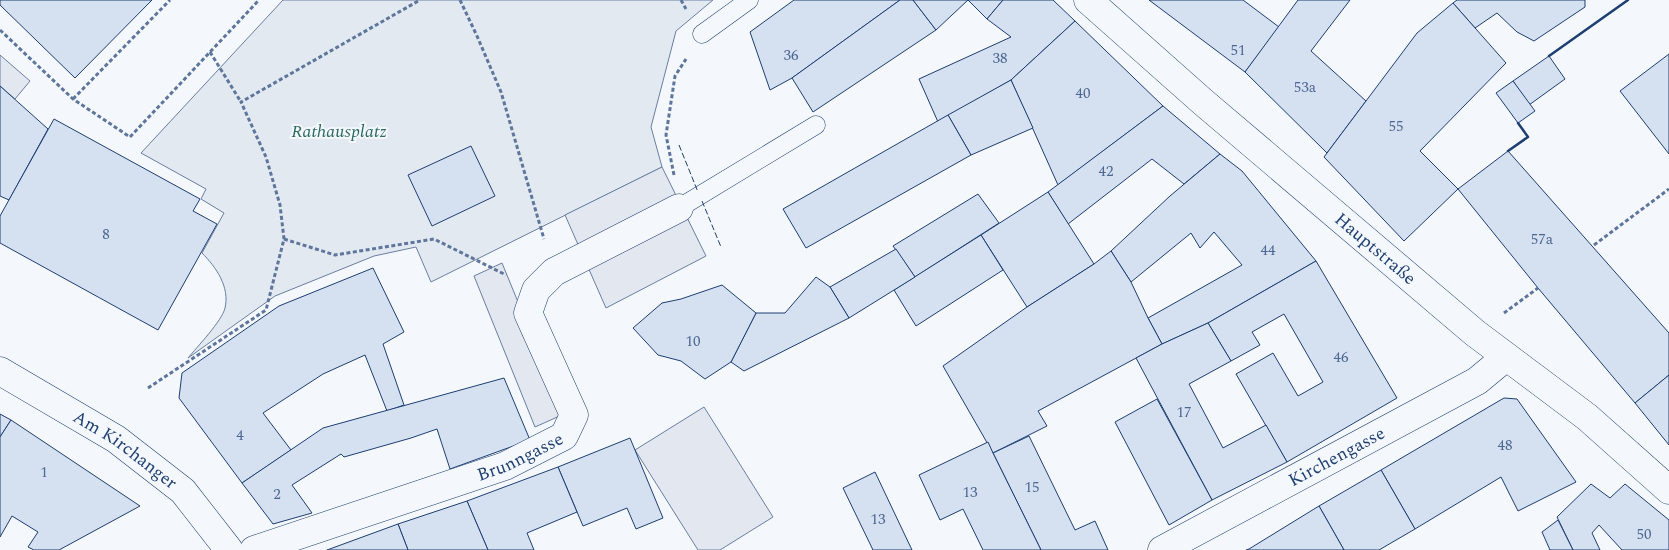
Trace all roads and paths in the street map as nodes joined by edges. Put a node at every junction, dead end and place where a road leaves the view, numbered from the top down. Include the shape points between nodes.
1 (170, 0) edge
2 (259, 0) edge
3 (420, 0) edge
4 (460, 0) edge
5 (749, 0) edge
6 (1088, 0) edge
7 (0, 30) edge
8 (702, 34) joint
9 (210, 52) junction
10 (73, 99) junction
11 (241, 102) junction
12 (816, 125) dead end
13 (1669, 189) edge
14 (680, 208) junction
15 (284, 239) junction
16 (1594, 245) dead end
17 (545, 281) junction
18 (1506, 357) junction
19 (0, 371) edge
20 (148, 388) dead end
21 (1669, 490) edge
22 (229, 550) edge
23 (254, 550) edge
24 (1162, 550) edge

1 - 10 path
2 - 9 path
3 - 11 path
4 - 17 path via 501,92
5 - 8 lane
6 - 18 street, Hauptstraße via 1203,102
7 - 10 path
8 - 14 path via 675,76 666,135
9 - 10 path via 130,137
9 - 11 path
11 - 15 path via 266,157 280,205
12 - 14 lane
13 - 16 path
14 - 17 street
15 - 17 path via 335,255 434,239
15 - 20 path via 266,310
17 - 23 street, Brunngasse via 528,313 574,414 564,436 505,466
18 - 21 street, Hauptstraße via 1587,418
18 - 24 street, Kirchengasse via 1477,381
19 - 22 street, Am Kirchanger via 116,438 183,491

